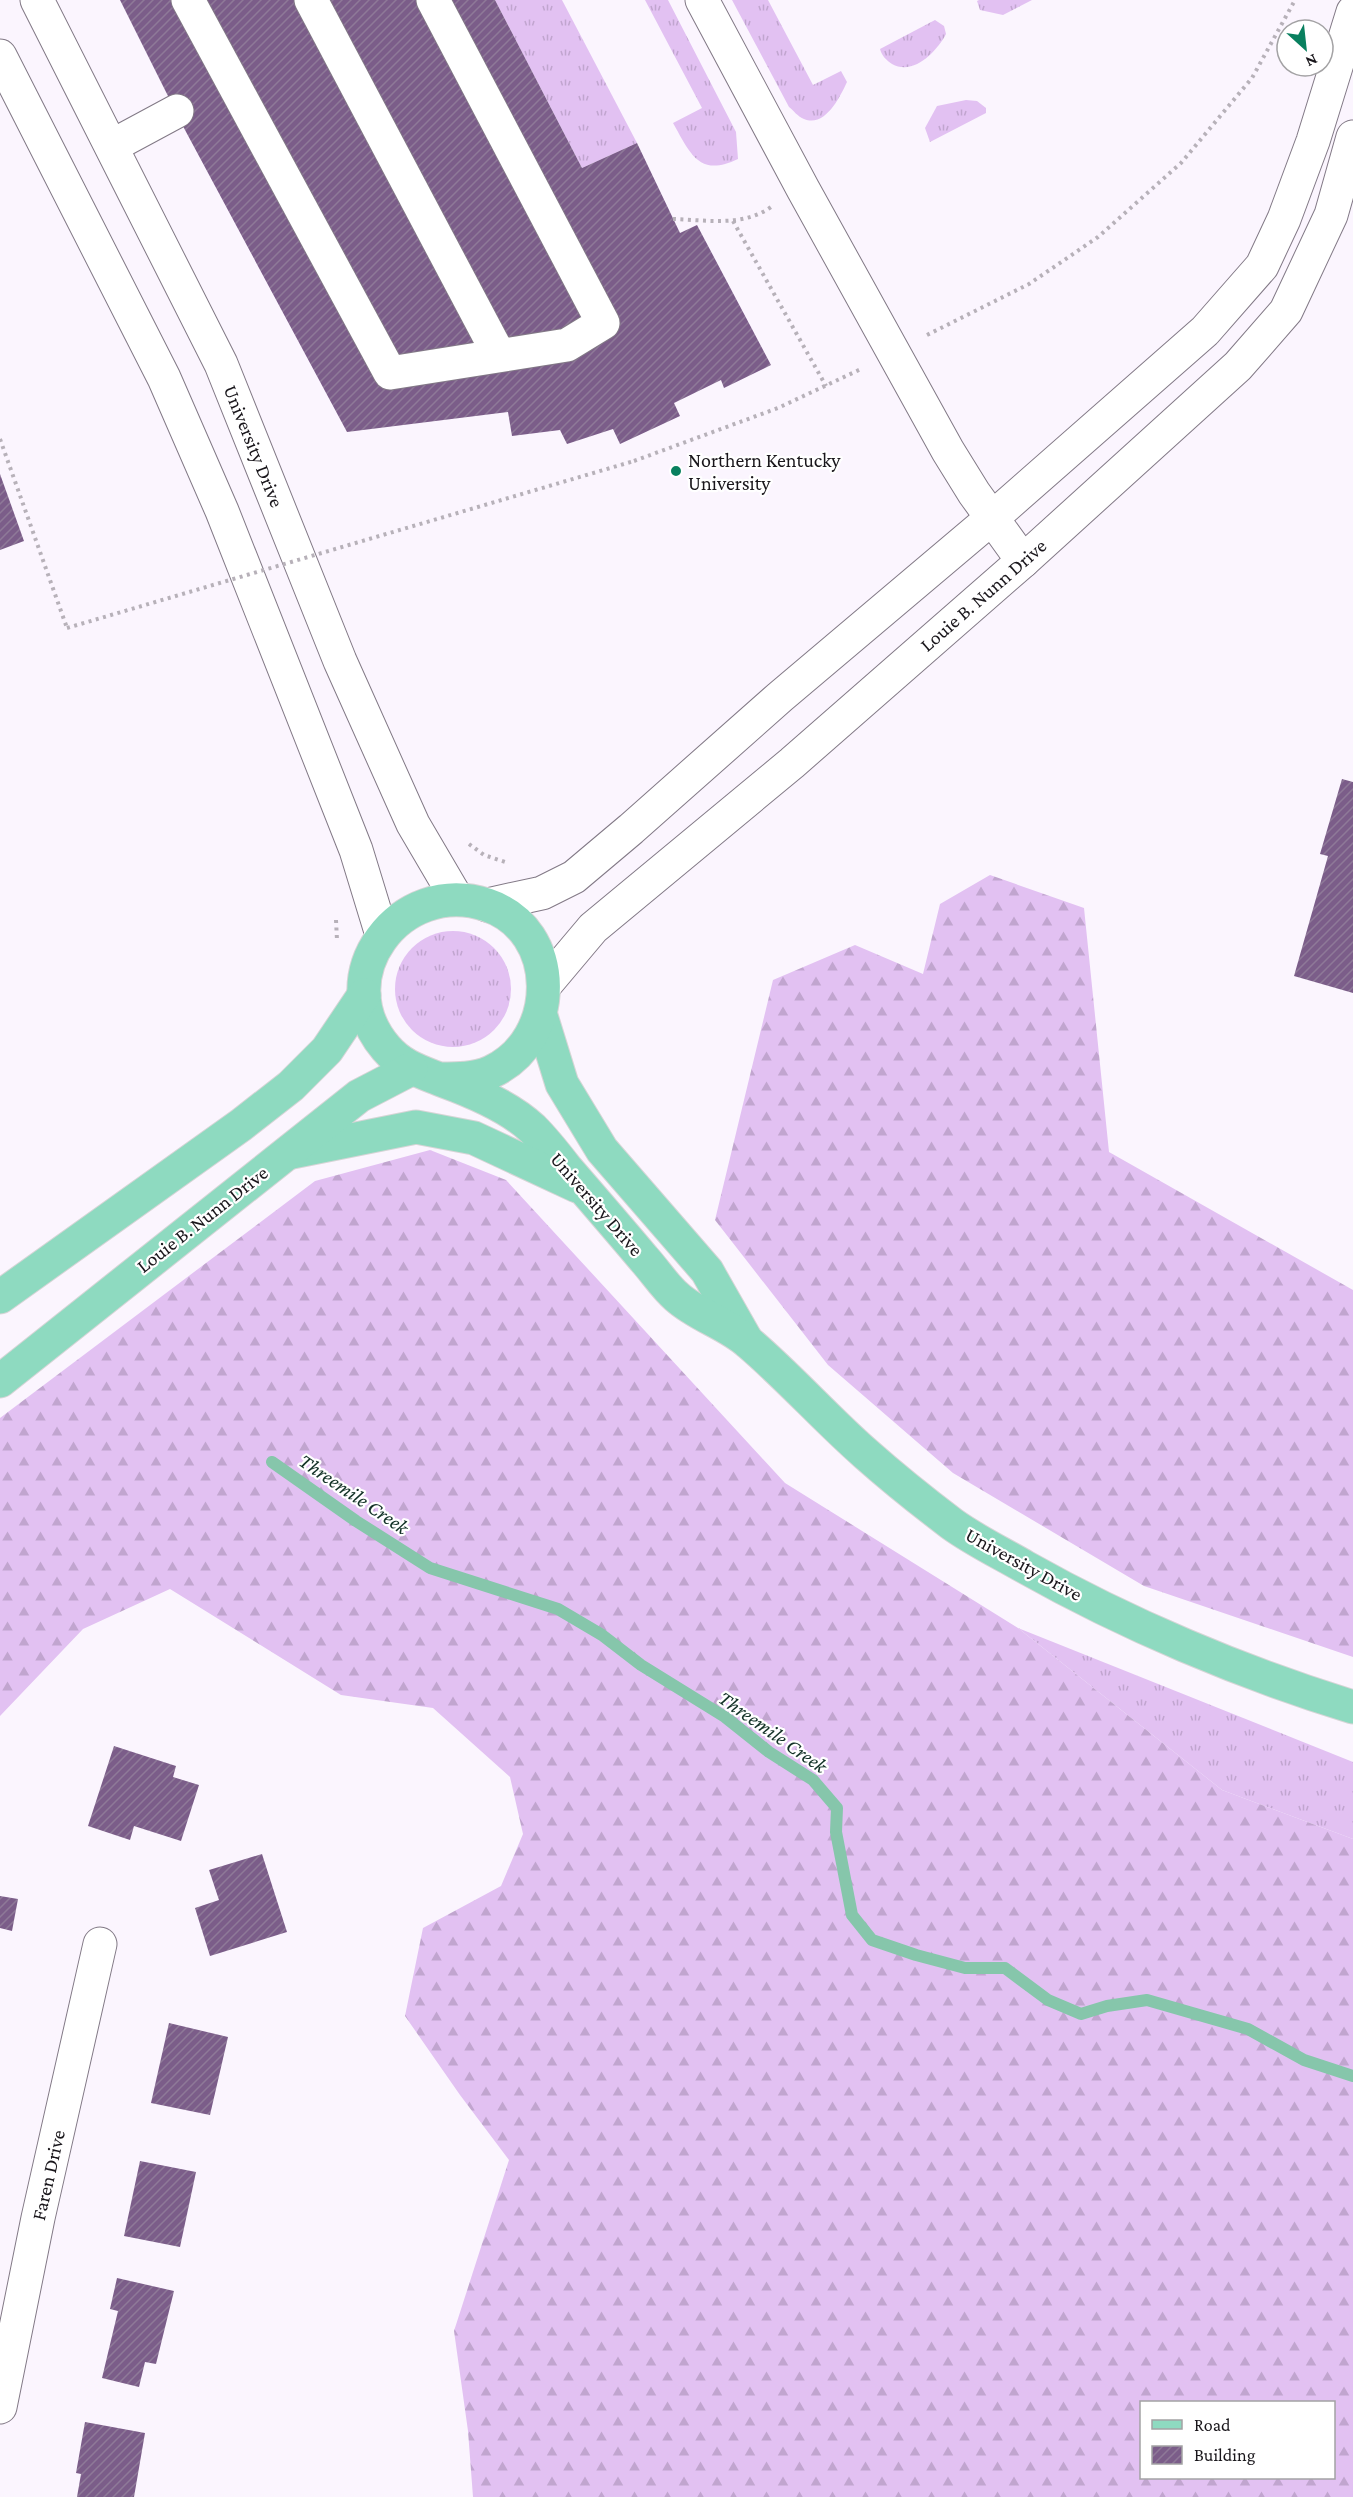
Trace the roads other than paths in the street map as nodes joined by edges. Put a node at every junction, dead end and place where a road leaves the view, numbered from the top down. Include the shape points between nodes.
1 (37, 0) edge
2 (188, 0) edge
3 (311, 0) edge
4 (433, 0) edge
5 (702, 0) edge
6 (1353, 12) edge
7 (0, 56) edge
8 (177, 111) dead end
9 (1313, 141) junction
10 (112, 146) junction
11 (1351, 147) edge
12 (499, 355) junction
13 (992, 518) junction
14 (1023, 561) junction
15 (472, 902) junction
16 (382, 935) junction
17 (364, 995) junction
18 (543, 1000) junction
19 (426, 1074) junction
20 (288, 1152) junction
21 (585, 1189) junction
22 (0, 1297) edge
23 (746, 1339) junction
24 (0, 1380) edge
25 (1353, 1707) edge
26 (100, 1944) dead end
27 (0, 2407) edge

1 - 10 street, University Drive
2 - 12 street via 390,373
3 - 12 street
4 - 12 street via 603,323 567,345
5 - 13 street via 948,452
6 - 9 street
7 - 16 street via 164,378 222,511 356,850
8 - 10 street
9 - 11 street, Louie B. Nunn Drive
9 - 13 street via 1262,266 1205,331
10 - 15 street, University Drive via 221,364 340,661 413,824
11 - 14 street, Louie B. Nunn Drive via 1331,215 1286,311 1238,366
13 - 14 street
13 - 15 street via 574,877 542,893
14 - 18 street, Louie B. Nunn Drive via 792,763 593,928
15 - 16 main road, University Drive via 425,904 405,914
15 - 18 main road, University Drive via 514,922 528,937 538,954
16 - 17 main road, University Drive via 368,963
17 - 19 main road, University Drive via 370,1022 387,1049
17 - 22 main road via 327,1050 291,1086
18 - 19 main road via 526,1044 503,1065 472,1078
18 - 23 main road, University Drive via 562,1084 602,1150 707,1271
19 - 20 main road, Louie B. Nunn Drive via 359,1096
19 - 21 main road, University Drive via 494,1103 532,1128
20 - 21 main road via 416,1127 474,1138
20 - 24 main road, Louie B. Nunn Drive
21 - 23 main road, University Drive via 677,1298
23 - 25 main road, University Drive via 866,1454 956,1526 1068,1591 1184,1645
26 - 27 street, Faren Drive

